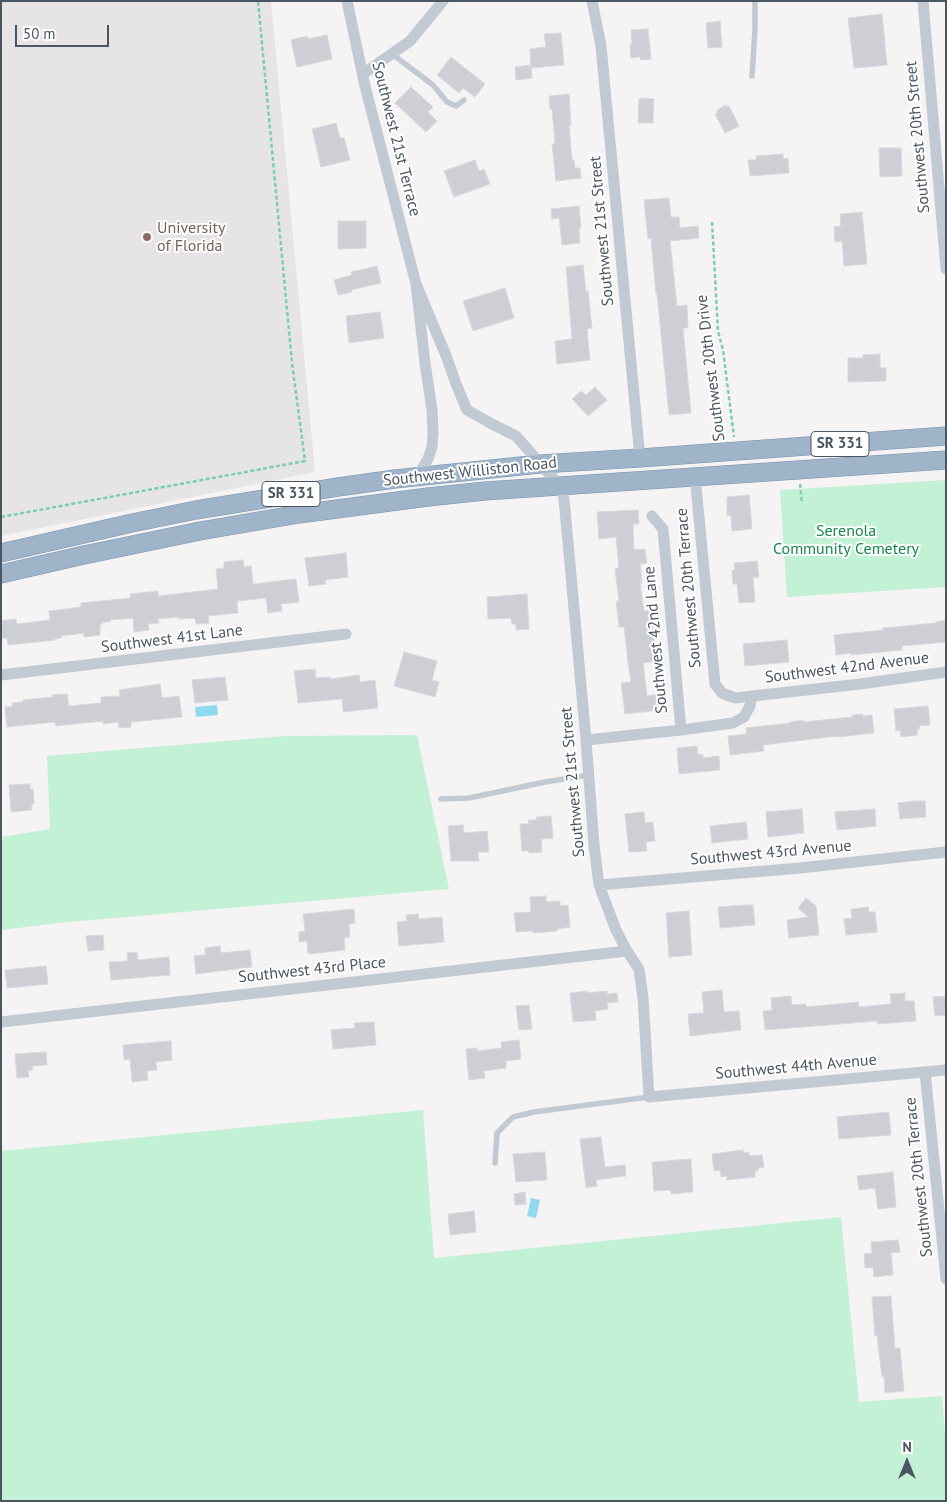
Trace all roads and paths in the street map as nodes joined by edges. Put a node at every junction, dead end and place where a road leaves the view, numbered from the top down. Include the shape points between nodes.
1 (258, 1) edge
2 (347, 1) edge
3 (443, 1) edge
4 (592, 1) edge
5 (755, 1) edge
6 (923, 1) edge
7 (392, 54) junction
8 (363, 74) junction
9 (752, 76) dead end
10 (464, 100) dead end
11 (712, 222) dead end
12 (946, 270) edge
13 (416, 284) junction
14 (946, 436) edge
15 (735, 451) junction
16 (640, 458) junction
17 (946, 460) edge
18 (540, 464) junction
19 (798, 470) junction
20 (695, 476) junction
21 (417, 477) junction
22 (560, 486) junction
23 (802, 503) dead end
24 (652, 516) dead end
25 (1, 517) edge
26 (1, 553) edge
27 (1, 574) edge
28 (346, 634) dead end
29 (946, 672) edge
30 (1, 675) edge
31 (722, 693) joint
32 (752, 696) junction
33 (681, 730) junction
34 (586, 740) junction
35 (589, 775) junction
36 (441, 799) dead end
37 (946, 852) edge
38 (599, 885) junction
39 (627, 951) junction
40 (1, 1022) edge
41 (946, 1070) edge
42 (925, 1072) junction
43 (650, 1097) junction
44 (495, 1163) dead end
45 (946, 1279) edge

1 - 25 path via 291,353 305,461
2 - 8 street, Southwest 21st Terrace
3 - 7 street via 410,42
4 - 16 street, Southwest 21st Street via 601,46
5 - 9 lane
6 - 12 street, Southwest 20th Street
7 - 8 street
7 - 10 lane via 433,85 446,102 456,106
8 - 13 street, Southwest 21st Terrace
11 - 15 path, Southwest 20th Drive via 718,331
13 - 18 street, Southwest 21st Terrace via 468,410 516,436
13 - 21 street, Southwest 21st Terrace via 433,433 428,459
14 - 15 highway, Southwest Williston Road / SR 331
15 - 16 highway, Southwest Williston Road / SR 331
16 - 18 highway, Southwest Williston Road / SR 331
17 - 19 highway, Southwest Williston Road / SR 331
18 - 21 highway, Southwest Williston Road / SR 331
18 - 22 street
19 - 20 highway, Southwest Williston Road / SR 331
19 - 23 path
20 - 22 highway, Southwest Williston Road / SR 331
20 - 31 street, Southwest 20th Terrace via 715,684
21 - 26 highway, Southwest Williston Road / SR 331 via 196,510
22 - 27 highway, Southwest Williston Road / SR 331 via 428,497 300,514 165,538
22 - 34 street, Southwest 21st Street via 564,499
24 - 33 street, Southwest 42nd Lane via 663,529
28 - 30 street, Southwest 41st Lane
29 - 32 street, Southwest 42nd Avenue
31 - 32 street, Southwest 42nd Avenue via 735,698
32 - 33 street, Southwest 42nd Avenue via 744,717 733,723
33 - 34 street, Southwest 42nd Lane
34 - 35 street, Southwest 21st Street
35 - 36 lane via 469,798
35 - 38 street, Southwest 21st Street
37 - 38 street, Southwest 43rd Avenue
38 - 39 street, Southwest 21st Street
39 - 40 street, Southwest 43rd Place
39 - 43 street, Southwest 21st Street via 640,969
41 - 42 street, Southwest 44th Avenue
42 - 43 street, Southwest 44th Avenue
42 - 45 street, Southwest 20th Terrace
43 - 44 lane via 513,1117 497,1133

